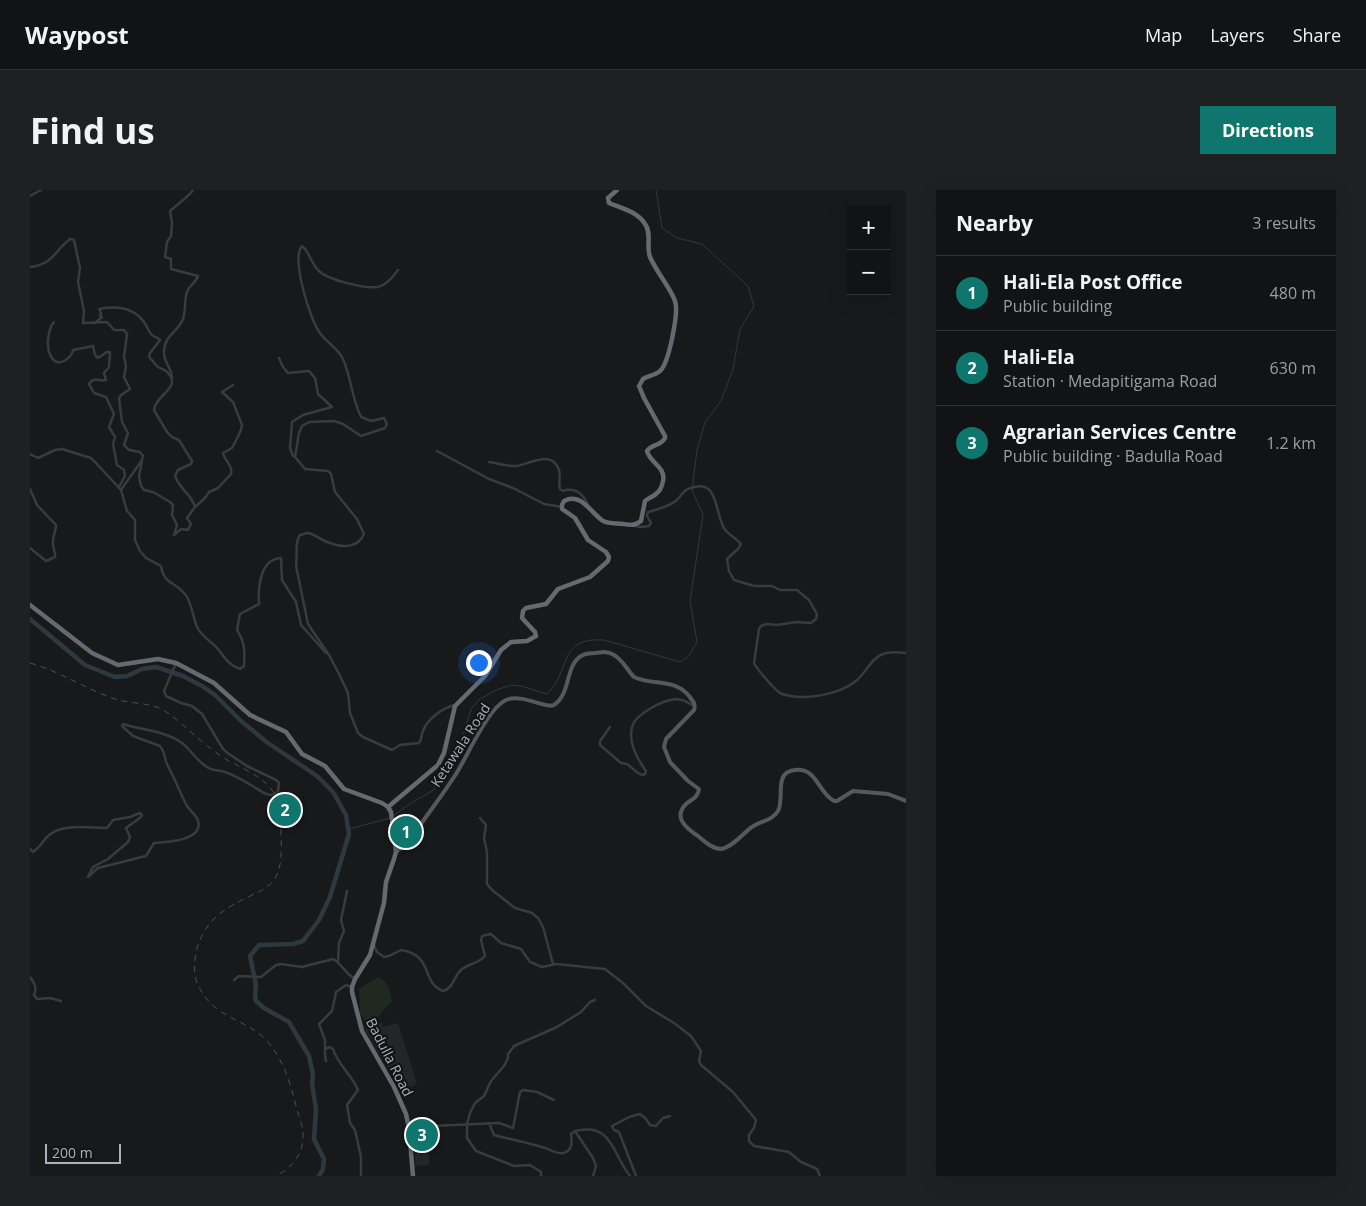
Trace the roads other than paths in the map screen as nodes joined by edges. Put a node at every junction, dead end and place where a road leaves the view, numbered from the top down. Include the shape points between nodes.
1 (41, 190) edge
2 (193, 190) edge
3 (617, 190) edge
4 (30, 196) edge
5 (30, 268) edge
6 (398, 270) dead end
7 (54, 322) dead end
8 (95, 323) junction
9 (279, 358) dead end
10 (172, 379) junction
11 (233, 385) dead end
12 (436, 451) dead end
13 (30, 454) edge
14 (295, 457) junction
15 (142, 460) junction
16 (489, 462) dead end
17 (120, 488) junction
18 (30, 490) edge
19 (588, 505) junction
20 (195, 507) junction
21 (562, 508) junction
22 (633, 525) junction
23 (30, 548) edge
24 (30, 605) edge
25 (906, 653) edge
26 (329, 655) junction
27 (176, 663) junction
28 (456, 705) junction
29 (695, 707) junction
30 (610, 727) dead end
31 (906, 801) edge
32 (389, 810) junction
33 (480, 818) dead end
34 (30, 851) edge
35 (396, 852) junction
36 (347, 891) dead end
37 (373, 943) junction
38 (338, 962) junction
39 (552, 964) junction
40 (30, 978) edge
41 (355, 979) junction
42 (234, 980) dead end
43 (352, 987) junction
44 (595, 1000) dead end
45 (61, 1001) dead end
46 (325, 1049) junction
47 (326, 1061) dead end
48 (554, 1100) dead end
49 (670, 1116) dead end
50 (489, 1123) junction
51 (467, 1124) junction
52 (409, 1128) junction
53 (575, 1131) junction
54 (360, 1176) edge
55 (413, 1176) edge
56 (541, 1176) edge
57 (592, 1176) edge
58 (630, 1176) edge
59 (636, 1176) edge
60 (820, 1176) edge

1 - 4 street
2 - 10 street via 170,211 171,236 165,257 171,259 172,269 198,276 187,291 183,321 165,345 163,354 172,371
3 - 22 highway via 608,201 646,224 650,256 675,300 677,311 663,367 640,384 666,438 647,451 663,473 663,481 659,492 645,501 642,522
5 - 8 street via 48,262 70,239 74,240 80,268 78,282 84,311 83,324
6 - 14 street via 391,280 379,287 345,283 322,274 306,249 300,246 299,276 318,332 341,355 361,417 371,421 384,418 387,424 385,428 361,436 334,421 309,422 299,433
7 - 17 street via 48,337 50,355 55,360 65,361 74,350 90,346 98,358 110,352 109,367 104,373 106,380 94,379 89,384 94,393 106,397 114,414 109,427 115,437 117,465 124,470
8 - 10 street via 102,316 101,308 119,307 138,316 152,335 160,340 149,357
8 - 15 street via 107,322 114,330 124,330 128,334 124,377 130,389 121,395 119,403 122,422 128,432 124,445 129,450 140,452
9 - 14 street via 288,373 309,371 315,378 318,394 332,407 303,415 292,422 290,448
10 - 20 street via 172,386 154,410 167,432 178,438 192,459 191,464 178,470 176,476 180,486 193,498
11 - 20 street via 222,392 233,402 242,425 232,448 223,453 231,466 231,474
12 - 21 street via 489,480 544,504
13 - 17 street via 38,458 62,449 91,458
14 - 26 street via 305,469 331,474 335,492 357,519 364,534 359,542 349,546 329,543 308,533 300,535 296,541 296,566 308,624
15 - 17 street
15 - 20 street via 141,486 173,505 172,515 177,524 174,535 181,529 190,528 187,518
16 - 19 street via 516,466 542,458 550,461 559,470 560,489 576,491 584,496
17 - 26 street via 127,511 135,520 135,540 140,552 161,566 166,580 178,586 206,640 234,667 240,669 244,666 245,649 237,630 240,614 259,604 263,572 278,557 281,558 282,580 296,602 301,625
18 - 23 street via 37,506 56,525 52,539 55,557 46,561
19 - 21 highway via 571,499 564,501
19 - 22 highway via 606,522
21 - 28 highway via 578,522 585,537 606,552 608,561 590,577 558,589 546,604 522,611 522,618 536,636 504,647 485,676
22 - 25 street via 649,526 648,512 671,505 688,489 706,488 712,492 724,529 741,544 727,559 734,580 754,586 797,590 809,600 817,614 811,623 761,626 754,663 774,690 782,694 829,695 856,681 883,654
24 - 27 highway via 92,653 118,665 158,659
26 - 28 street via 348,693 350,713 358,732 363,738 392,750 400,745 419,743 430,720
27 - 32 highway via 214,683 250,715 286,732 302,754 325,766 344,789 382,803
27 - 34 street via 164,692 166,696 192,706 206,720 223,749 247,766 276,780 278,791 266,794 232,775 208,768 173,737 123,724 133,736 163,749 187,805 198,820 196,831 181,840 154,843 146,856 98,868 88,877 93,867 128,842 130,837 126,828 142,814 113,820 107,828 62,830 48,836 40,848
28 - 32 highway via 438,765
29 - 30 street via 685,700 676,699 638,716 631,728 632,745 646,771 642,775 621,763 600,744
29 - 31 main road via 666,739 664,747 670,762 699,789 696,797 685,806 681,820 684,826 711,846 728,846 754,825 774,816 780,805 781,782 788,771 810,773 834,802 853,791 888,794
29 - 35 main road, Ketawala Road via 680,687 637,679 608,652 584,654 575,662 565,690 553,705 511,698 500,704 480,730 455,775 408,841
32 - 35 highway
33 - 39 street via 486,825 487,884 515,908 538,918
35 - 37 highway
36 - 38 street
37 - 39 street via 384,957 401,950 413,953 423,961 431,982 443,991 449,988 460,970 478,963 484,956 481,940 486,934 491,934 503,944 522,949 533,964 542,967
37 - 41 highway via 370,955
38 - 41 street via 346,974
38 - 42 street via 333,959 302,967 281,964 261,977 239,976
39 - 60 street via 605,969 646,1006 691,1036 701,1051 701,1065 733,1092 756,1120 749,1141 754,1146 789,1152 817,1170
40 - 45 street via 35,985 37,999
41 - 43 highway
43 - 46 street via 346,986 336,992 332,1011 319,1024 326,1040
43 - 52 highway, Badulla Road via 362,1031 394,1087
44 - 51 street via 557,1027 514,1046 484,1096 475,1103
46 - 47 street
46 - 54 street via 333,1049 358,1090 347,1105 361,1157
48 - 50 street via 523,1090 514,1127
49 - 59 street via 656,1126 650,1125 640,1114 612,1126 619,1132
50 - 51 street
50 - 53 street via 494,1135 559,1153 570,1148 570,1134
51 - 52 street
51 - 56 street via 468,1138 476,1151 514,1166 530,1165 541,1172
52 - 55 highway, Badulla Road
53 - 57 street via 593,1158 596,1166
53 - 58 street via 585,1129 606,1136

